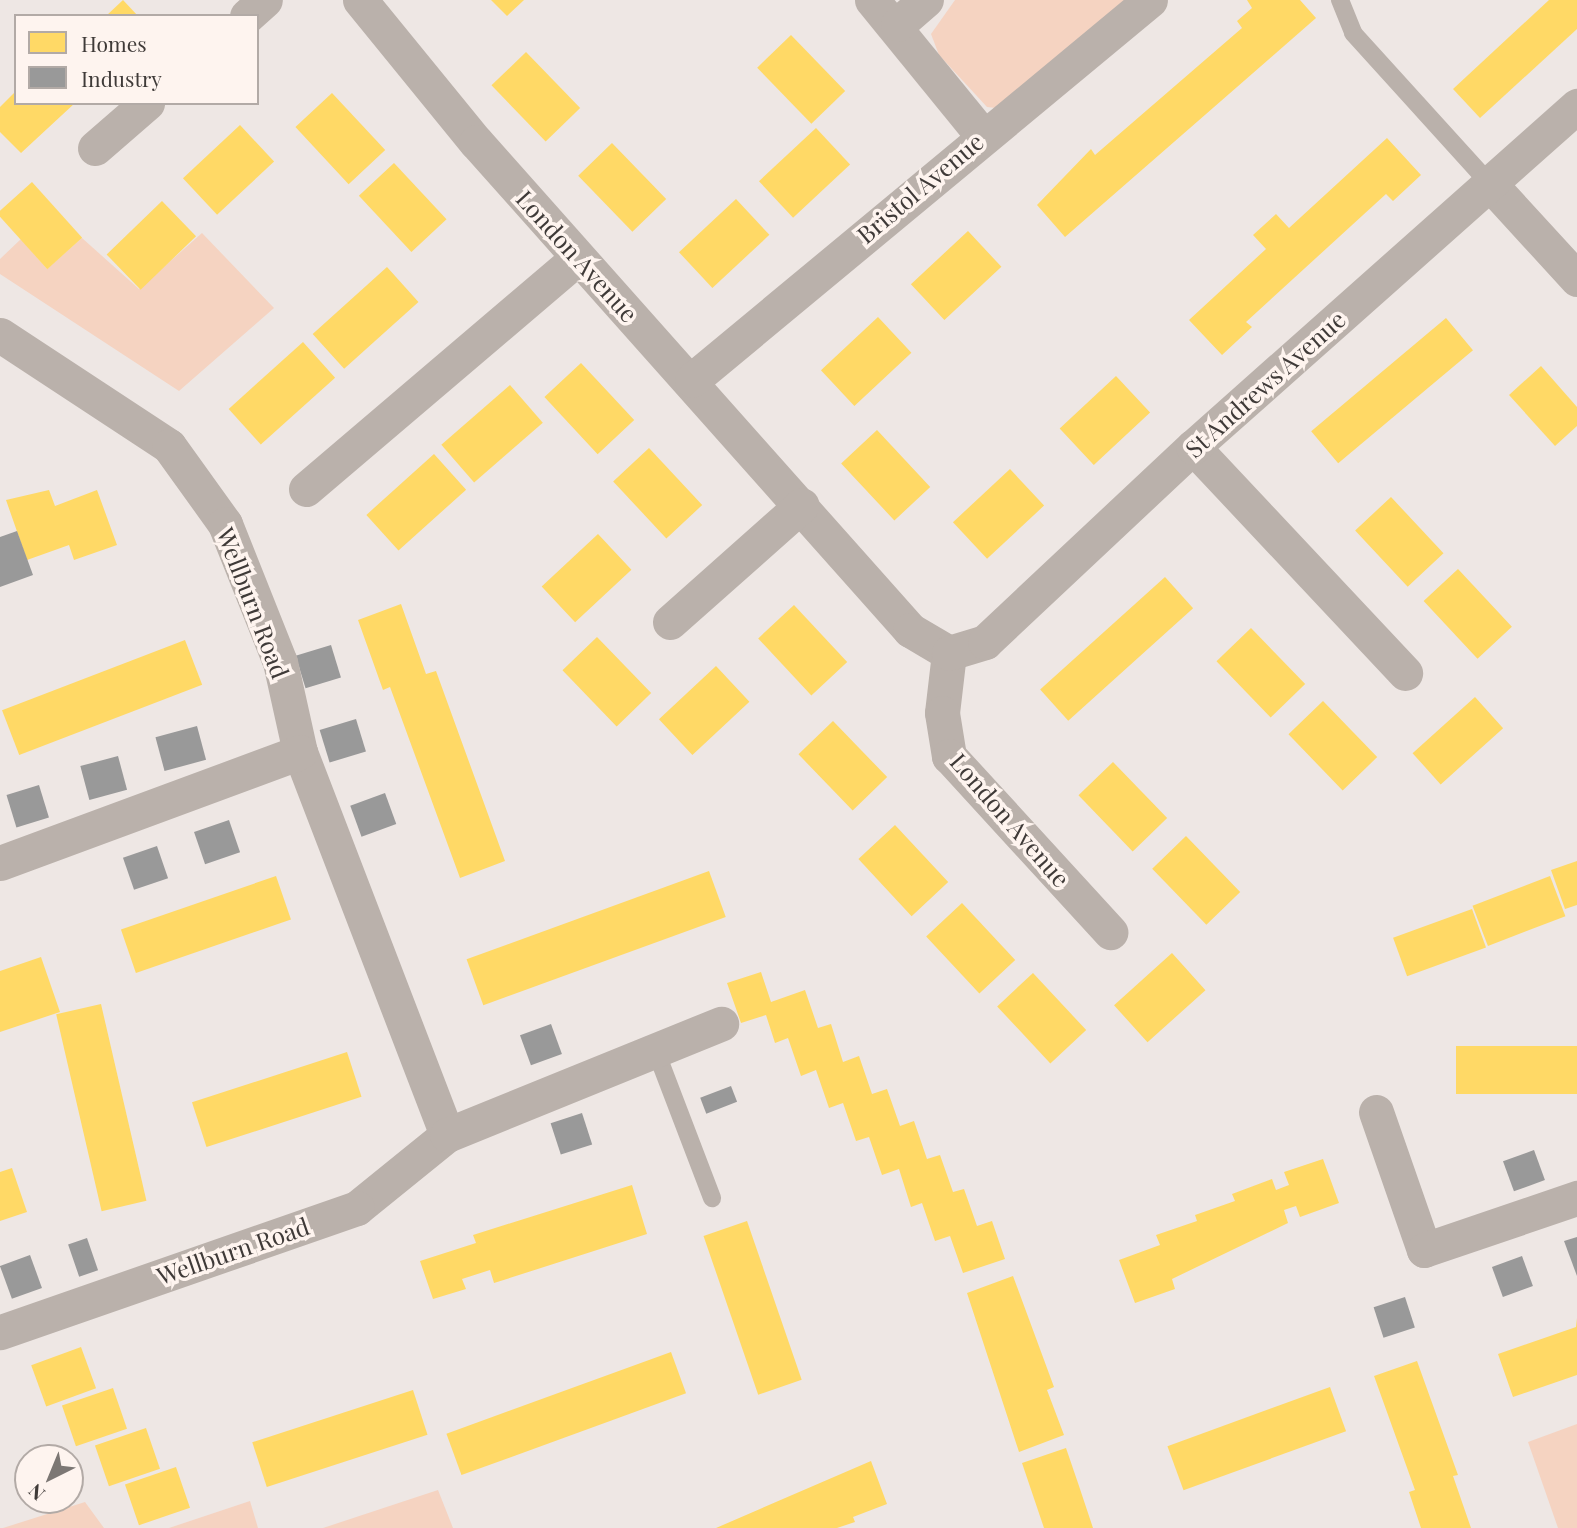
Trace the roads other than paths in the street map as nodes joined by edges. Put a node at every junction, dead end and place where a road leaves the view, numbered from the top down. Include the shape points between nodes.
1 (265, 0) edge
2 (360, 0) edge
3 (872, 0) edge
4 (926, 0) edge
5 (1150, 0) edge
6 (1340, 0) edge
7 (249, 14) edge
8 (898, 24) junction
9 (145, 105) edge
10 (1577, 106) edge
11 (983, 136) junction
12 (95, 148) dead end
13 (1490, 184) junction
14 (577, 258) junction
15 (1577, 279) edge
16 (4, 345) edge
17 (692, 380) junction
18 (1193, 447) junction
19 (306, 489) dead end
20 (802, 505) junction
21 (670, 622) dead end
22 (949, 653) junction
23 (1405, 673) dead end
24 (300, 752) junction
25 (0, 863) edge
26 (1110, 932) dead end
27 (721, 1024) dead end
28 (654, 1046) junction
29 (1376, 1111) dead end
30 (447, 1135) junction
31 (712, 1198) dead end
32 (1577, 1198) edge
33 (0, 1332) edge

1 - 7 street
2 - 14 street, London Avenue
3 - 8 street
4 - 8 street
5 - 11 street, Bristol Avenue
6 - 13 lane via 1353,33
8 - 11 street
9 - 12 street
10 - 13 street, St Andrews Avenue
11 - 17 street, Bristol Avenue
13 - 15 street
13 - 18 street, St Andrews Avenue
14 - 17 street, London Avenue
14 - 19 street
16 - 24 street, Wellburn Road via 169,446 225,524 280,662
17 - 20 street, London Avenue
18 - 22 street, St Andrews Avenue via 985,642
18 - 23 street
20 - 21 street
20 - 22 street, London Avenue via 910,630
22 - 26 street, London Avenue via 942,713 949,756
24 - 25 street
24 - 30 street, Wellburn Road
27 - 28 street, Wellburn Road
28 - 30 street, Wellburn Road
28 - 31 lane
29 - 32 street via 1424,1250
30 - 33 street, Wellburn Road via 357,1208

